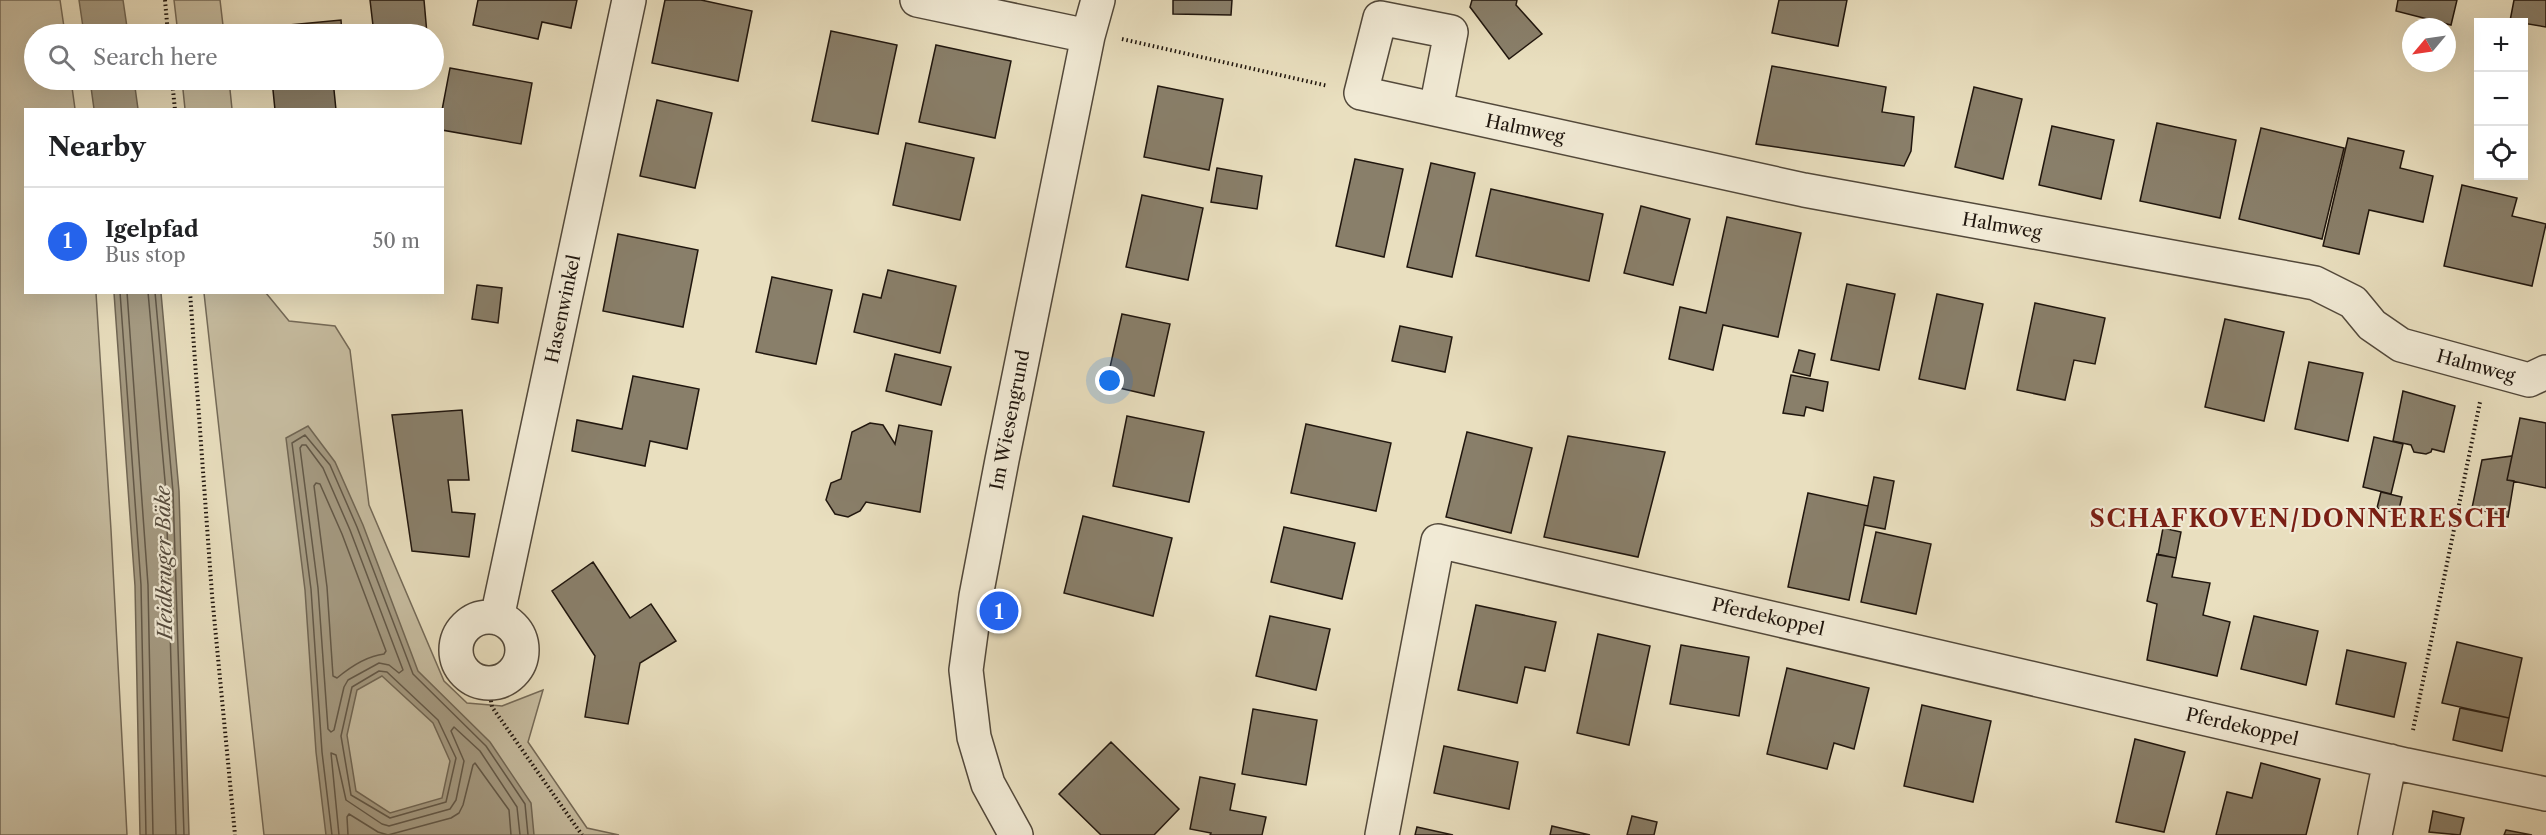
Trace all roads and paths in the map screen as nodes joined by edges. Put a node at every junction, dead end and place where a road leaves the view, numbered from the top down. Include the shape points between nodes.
1 (165, 0) edge
2 (629, 0) edge
3 (917, 0) edge
4 (1098, 0) edge
5 (1424, 13) edge
6 (167, 24) edge
7 (1089, 34) junction
8 (173, 90) edge
9 (1361, 93) junction
10 (175, 108) edge
11 (1436, 109) junction
12 (190, 294) edge
13 (2486, 369) junction
14 (2546, 372) edge
15 (497, 618) junction
16 (488, 683) junction
17 (2398, 763) junction
18 (2546, 794) edge
19 (1011, 833) edge
20 (235, 835) edge
21 (582, 835) edge
22 (1382, 835) edge
23 (2375, 835) edge

1 - 6 path
2 - 15 street, Hasenwinkel
3 - 7 street
4 - 7 street, Im Wiesengrund
5 - 9 street via 1380,18
5 - 11 street via 1451,32
7 - 9 path
7 - 19 street, Im Wiesengrund via 1002,460 966,670 974,737 988,784
8 - 10 path
9 - 11 street, Halmweg
11 - 13 street, Halmweg via 1804,190 2315,282 2354,302 2372,326 2402,345
12 - 20 path via 212,595
13 - 14 street, Halmweg via 2529,380
13 - 17 path
15 - 16 street via 517,633 522,655 511,675
15 - 16 street via 475,621 465,627 456,647 457,658 467,675
16 - 21 path via 492,707
17 - 18 street, Pferdekoppel
17 - 22 street, Pferdekoppel via 1438,541
17 - 23 street

